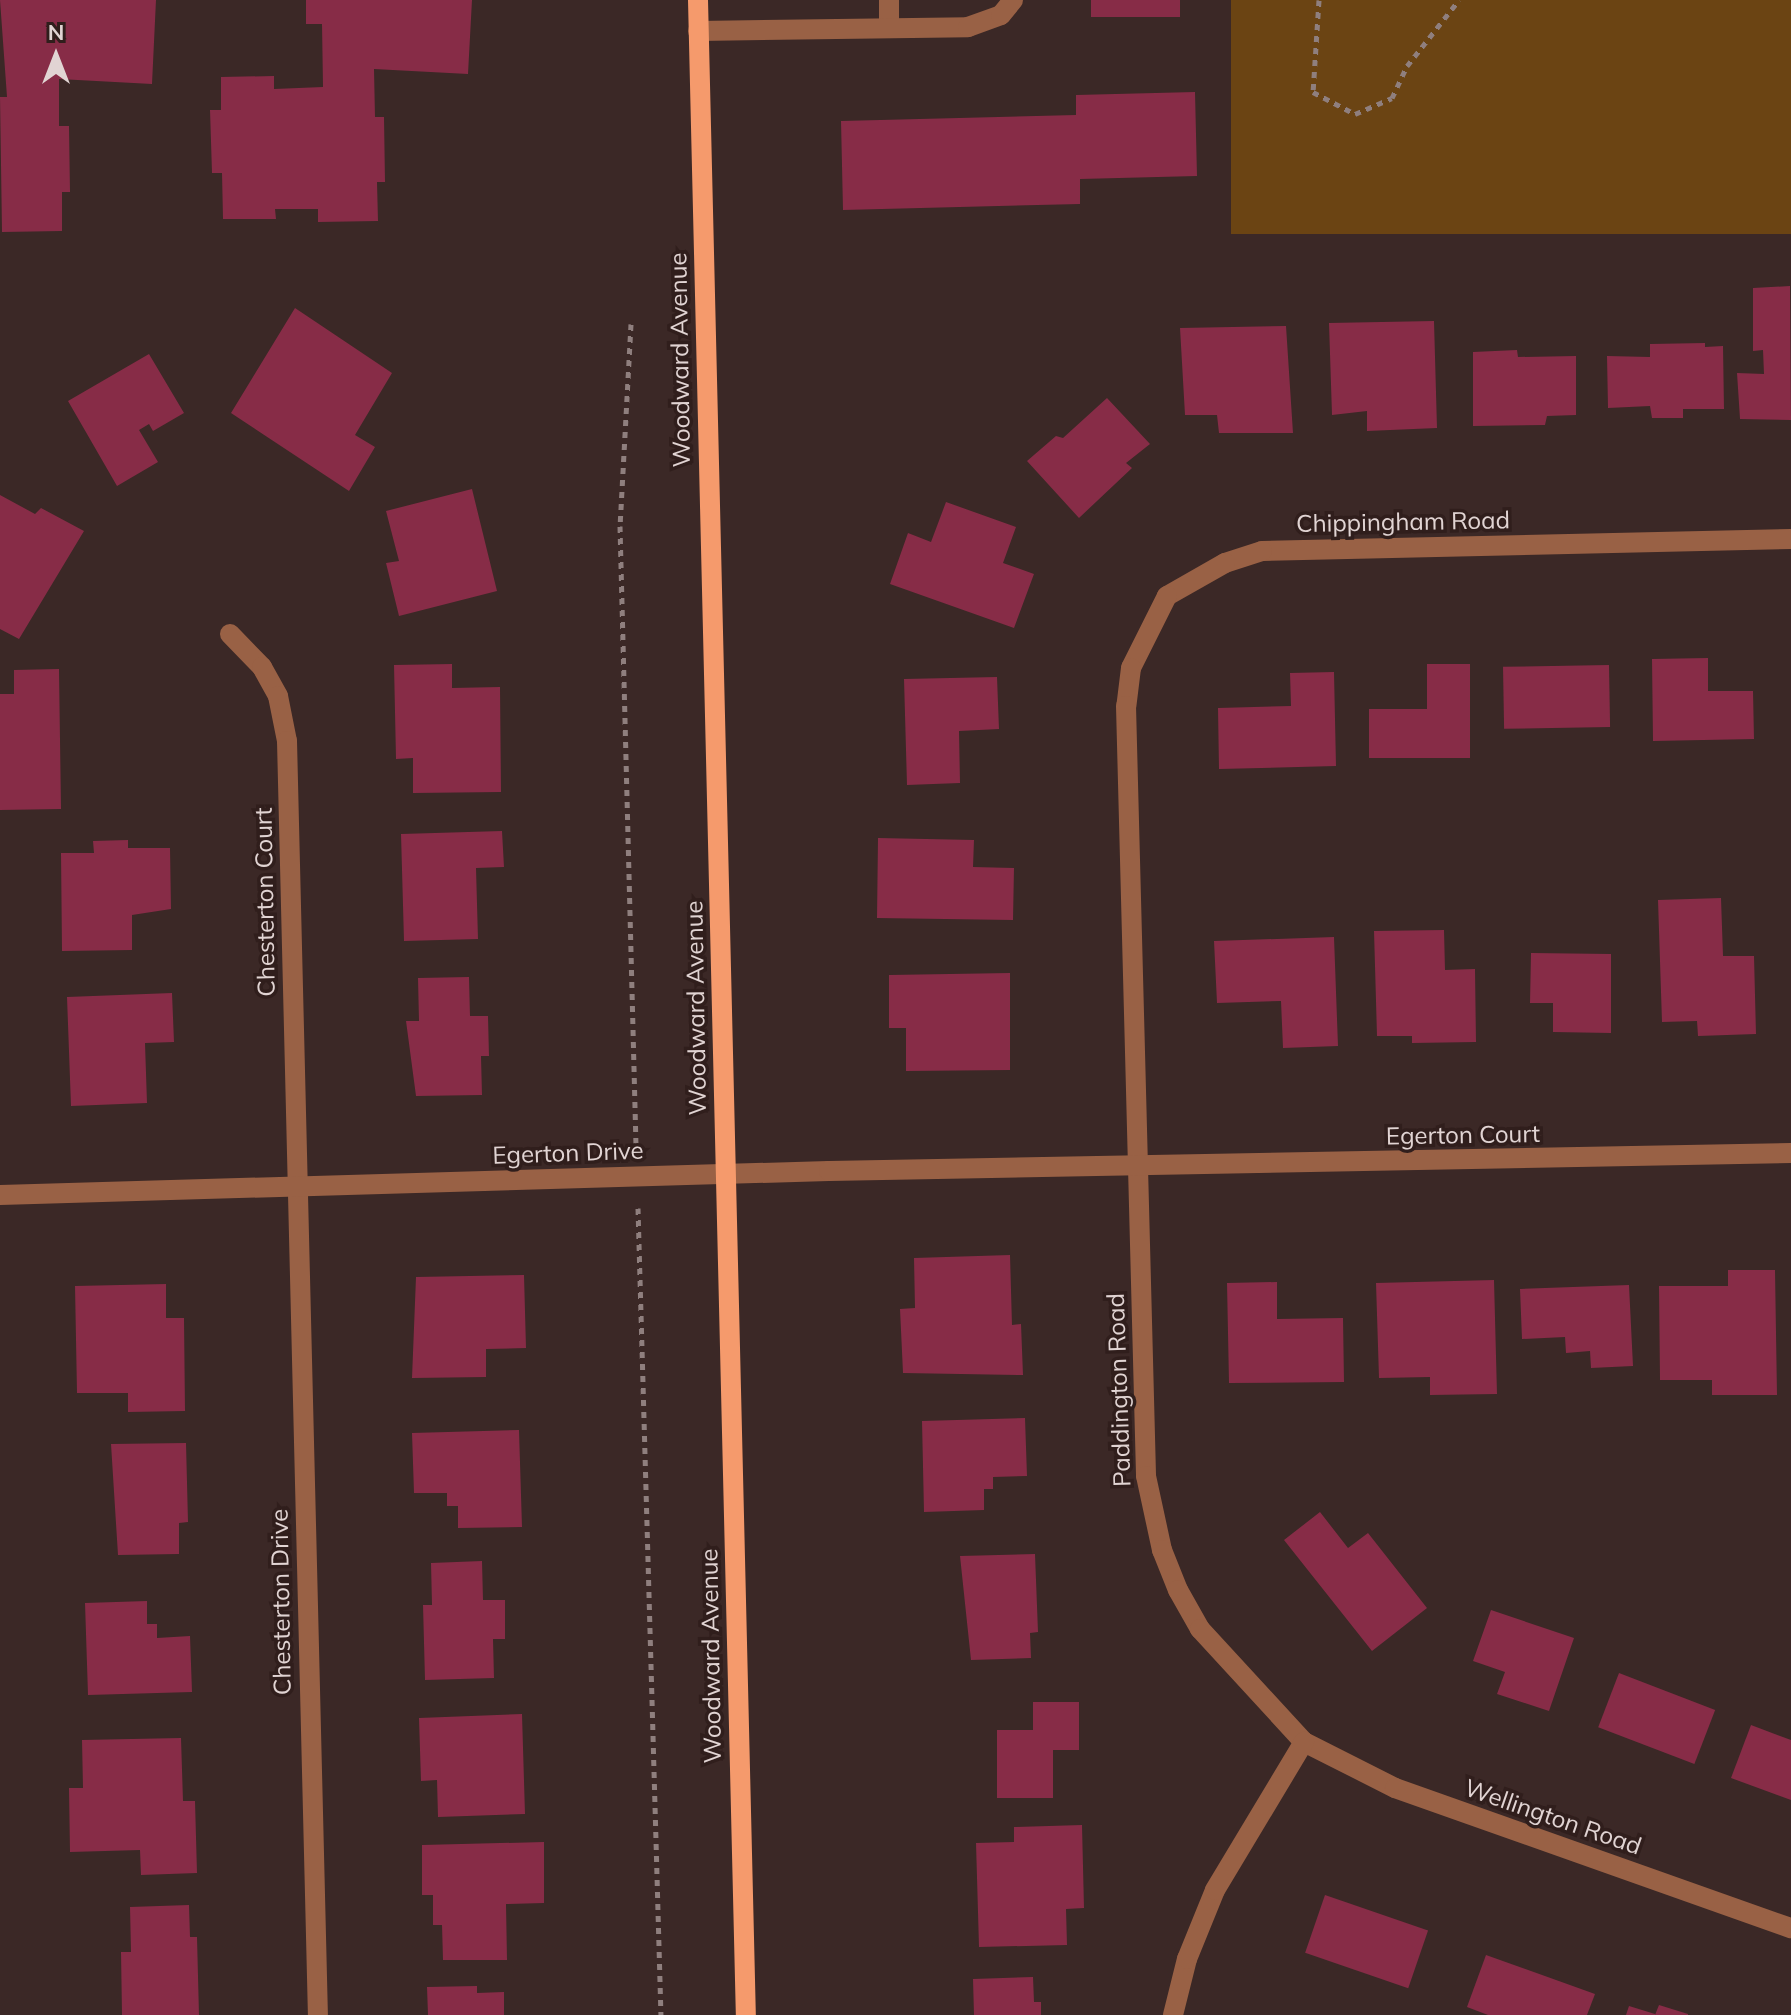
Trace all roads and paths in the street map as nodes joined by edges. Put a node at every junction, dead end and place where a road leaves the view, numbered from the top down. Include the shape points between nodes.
1 (698, 0) edge
2 (889, 0) edge
3 (1013, 0) edge
4 (1319, 0) edge
5 (1459, 0) edge
6 (889, 28) junction
7 (698, 31) junction
8 (631, 324) dead end
9 (1791, 539) edge
10 (230, 634) dead end
11 (1127, 728) joint
12 (636, 1148) dead end
13 (1791, 1153) edge
14 (1137, 1168) junction
15 (726, 1175) junction
16 (297, 1187) junction
17 (0, 1195) edge
18 (638, 1215) dead end
19 (1304, 1742) junction
20 (1791, 1928) edge
21 (318, 2015) edge
22 (661, 2015) edge
23 (746, 2015) edge
24 (1173, 2015) edge

1 - 7 main road, Woodward Avenue
2 - 6 street
3 - 6 street via 1001,15 968,27
4 - 5 path via 1313,92 1355,114 1392,98 1407,66
6 - 7 street
7 - 15 main road, Woodward Avenue
8 - 12 path via 620,526
9 - 11 street, Chippingham Road via 1262,551 1225,563 1167,596 1131,668
10 - 16 street, Chesterton Court via 262,667 278,696 287,741
11 - 14 street, Paddington Road
13 - 14 street, Egerton Court
14 - 15 street, Egerton Drive
14 - 19 street, Paddington Road via 1146,1476 1162,1550 1200,1629
15 - 16 street, Egerton Drive
15 - 23 main road, Woodward Avenue
16 - 17 street, Egerton Drive
16 - 21 street, Chesterton Drive
18 - 22 path
19 - 20 street, Wellington Road via 1395,1788
19 - 24 street via 1215,1890 1187,1959

